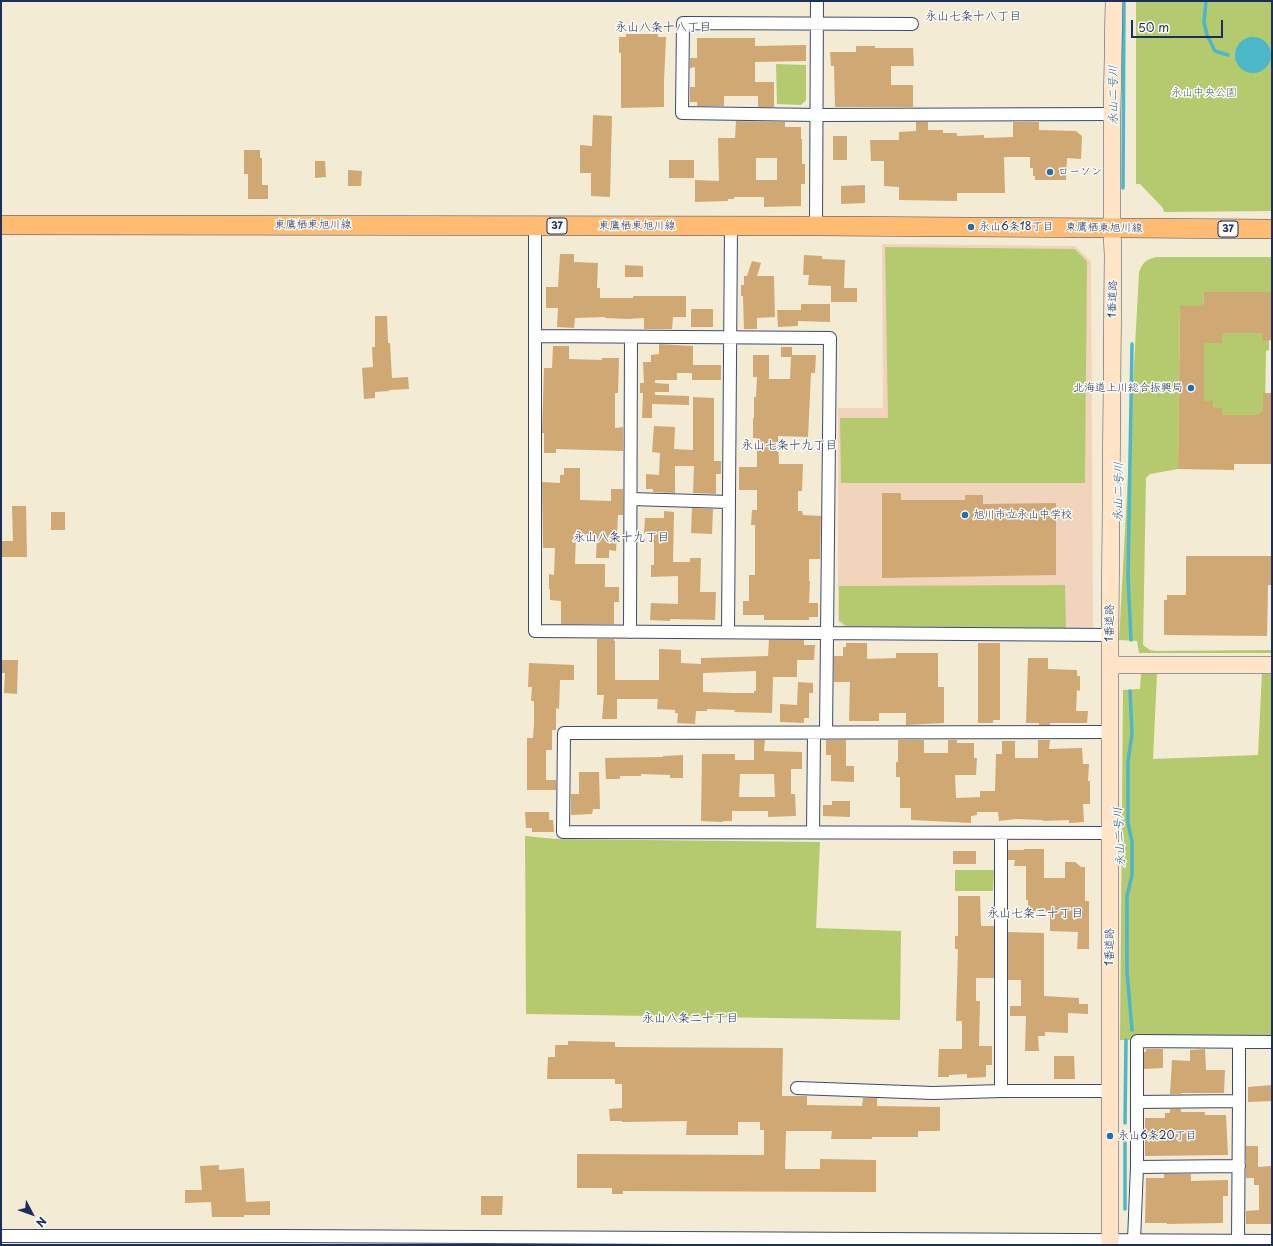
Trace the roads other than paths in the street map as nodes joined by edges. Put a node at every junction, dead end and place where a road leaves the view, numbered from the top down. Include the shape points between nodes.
1 (817, 1) edge
2 (1114, 1) edge
3 (817, 24) junction
4 (912, 24) dead end
5 (1112, 114) junction
6 (817, 115) junction
7 (1, 225) edge
8 (535, 226) junction
9 (731, 226) junction
10 (816, 226) junction
11 (1112, 228) junction
12 (1272, 229) edge
13 (536, 336) junction
14 (631, 337) junction
15 (730, 338) junction
16 (631, 499) junction
17 (729, 502) junction
18 (630, 632) junction
19 (728, 632) junction
20 (828, 632) junction
21 (1110, 635) junction
22 (1110, 665) junction
23 (1272, 665) edge
24 (1110, 732) junction
25 (814, 733) junction
26 (826, 733) junction
27 (813, 832) junction
28 (1001, 833) junction
29 (1110, 833) junction
30 (1239, 1042) junction
31 (1272, 1042) edge
32 (797, 1088) dead end
33 (1001, 1091) junction
34 (1109, 1091) junction
35 (1240, 1101) junction
36 (1137, 1102) junction
37 (1239, 1166) junction
38 (1137, 1167) junction
39 (1, 1236) edge
40 (1134, 1240) junction
41 (536, 1241) edge
42 (1238, 1241) junction
43 (1272, 1241) edge
44 (823, 1242) edge
45 (1110, 1242) edge

1 - 3 street
2 - 5 street, 1番道路
3 - 4 street
3 - 6 street
3 - 6 street via 683,23 682,106 682,113
5 - 6 street
5 - 11 street, 1番道路
6 - 10 street
7 - 8 main road, 東鷹栖東旭川線 / 37
8 - 9 main road, 東鷹栖東旭川線 / 37
8 - 13 street
9 - 10 main road, 東鷹栖東旭川線 / 37
9 - 15 street
10 - 11 main road, 東鷹栖東旭川線 / 37
11 - 12 main road, 東鷹栖東旭川線 / 37
11 - 21 street, 1番道路
13 - 14 street
13 - 18 street via 535,631
14 - 15 street
14 - 16 street
15 - 17 street
15 - 20 street via 830,338
16 - 17 street
16 - 18 street
17 - 19 street
18 - 19 street
19 - 20 street
20 - 21 street
20 - 26 street
21 - 22 street, 1番道路
22 - 23 street
22 - 24 street, 1番道路
24 - 26 street
24 - 29 street, 1番道路
25 - 26 street
25 - 27 street
25 - 27 street via 564,733 563,832
27 - 28 street
28 - 29 street
28 - 33 street
29 - 34 street, 1番道路
30 - 31 street
30 - 35 street
30 - 36 street via 1137,1041
32 - 33 street via 934,1093
33 - 34 street
34 - 45 street, 1番道路
35 - 36 street
35 - 37 street
36 - 38 street
37 - 38 street
37 - 42 street
38 - 40 street
39 - 41 street
40 - 42 street
40 - 45 street
41 - 44 street
42 - 43 street
44 - 45 street

